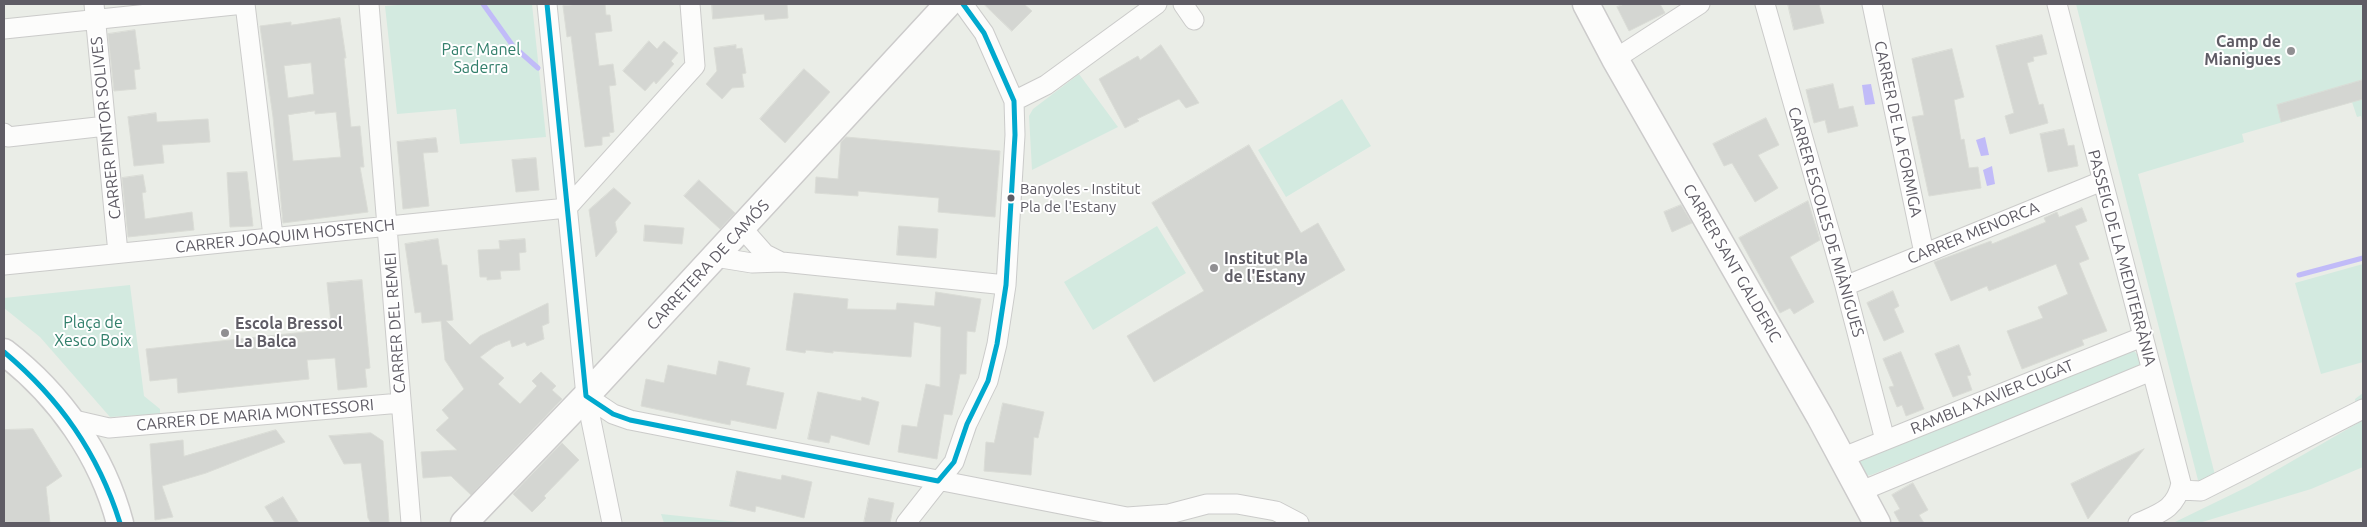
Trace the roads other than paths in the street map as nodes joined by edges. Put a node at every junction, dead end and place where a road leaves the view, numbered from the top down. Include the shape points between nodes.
1 (245, 4) edge
2 (369, 4) edge
3 (548, 4) edge
4 (690, 4) edge
5 (948, 4) edge
6 (963, 4) edge
7 (1157, 4) edge
8 (1183, 4) edge
9 (1586, 4) edge
10 (1700, 4) edge
11 (1765, 4) edge
12 (1872, 4) edge
13 (2057, 4) edge
14 (94, 12) edge
15 (1194, 20) dead end
16 (4, 29) edge
17 (1615, 59) junction
18 (1014, 101) junction
19 (106, 126) junction
20 (4, 133) edge
21 (2102, 181) junction
22 (567, 208) junction
23 (388, 226) junction
24 (742, 228) junction
25 (274, 236) junction
26 (118, 253) junction
27 (1924, 253) junction
28 (715, 257) junction
29 (782, 262) junction
30 (4, 265) edge
31 (1006, 285) junction
32 (1845, 286) junction
33 (2142, 337) junction
34 (4, 352) edge
35 (2151, 371) junction
36 (586, 396) junction
37 (400, 403) junction
38 (2363, 409) edge
39 (70, 419) junction
40 (109, 428) junction
41 (1885, 440) junction
42 (93, 456) junction
43 (1841, 458) junction
44 (938, 481) junction
45 (2180, 490) junction
46 (1860, 492) junction
47 (120, 523) edge
48 (410, 523) edge
49 (464, 523) edge
50 (612, 523) edge
51 (906, 523) edge
52 (1299, 523) edge
53 (1877, 523) edge
54 (2138, 523) edge

1 - 14 street
1 - 25 street
2 - 23 street, CARRER DEL REMEI
3 - 22 street
4 - 22 street via 695,66
5 - 24 street, CARRETERA DE CAMÓS
6 - 18 street via 984,33
7 - 18 street via 1046,85
8 - 15 street
9 - 17 street, CARRER SANT GALDERIC
10 - 17 street
11 - 32 street, CARRER ESCOLES DE MIÀNIGUES
12 - 27 street, CARRER DE LA FORMIGA
13 - 21 street, PASSEIG DE LA MEDITERRÀNIA
14 - 16 street
14 - 19 street, CARRER PINTOR SOLIVES
17 - 43 street, CARRER SANT GALDERIC
18 - 31 street via 1015,136
19 - 20 street via 8,137
19 - 26 street, CARRER PINTOR SOLIVES
21 - 27 street, CARRER MENORCA
21 - 33 street, PASSEIG DE LA MEDITERRÀNIA
22 - 23 street, CARRER JOAQUIM HOSTENCH
22 - 36 street
23 - 25 street, CARRER JOAQUIM HOSTENCH
23 - 37 street, CARRER DEL REMEI
24 - 28 street, CARRETERA DE CAMÓS
24 - 29 street via 764,254
25 - 26 street, CARRER JOAQUIM HOSTENCH
26 - 30 street, CARRER JOAQUIM HOSTENCH
27 - 32 street, CARRER MENORCA
28 - 29 street via 752,263
28 - 36 street, CARRETERA DE CAMÓS
29 - 31 street
31 - 44 street via 988,381 967,424 954,462
32 - 41 street, CARRER ESCOLES DE MIÀNIGUES
33 - 35 street, PASSEIG DE LA MEDITERRÀNIA
33 - 41 street, RAMBLA XAVIER CUGAT
34 - 39 street via 38,381
35 - 45 street, PASSEIG DE LA MEDITERRÀNIA
35 - 46 street
36 - 44 street via 613,414 630,420
36 - 49 street, CARRETERA DE CAMÓS
36 - 50 street
37 - 40 street, CARRER DE MARIA MONTESSORI
37 - 48 street, CARRER DEL REMEI
38 - 45 street via 2201,491
39 - 40 street, CARRER DE MARIA MONTESSORI
39 - 42 street
40 - 42 street
41 - 43 street, RAMBLA XAVIER CUGAT
42 - 47 street
43 - 46 street, CARRER SANT GALDERIC
44 - 51 street
44 - 52 street via 1128,517 1169,514 1207,504 1237,504 1276,511
45 - 54 street via 2168,508
46 - 53 street, CARRER SANT GALDERIC

